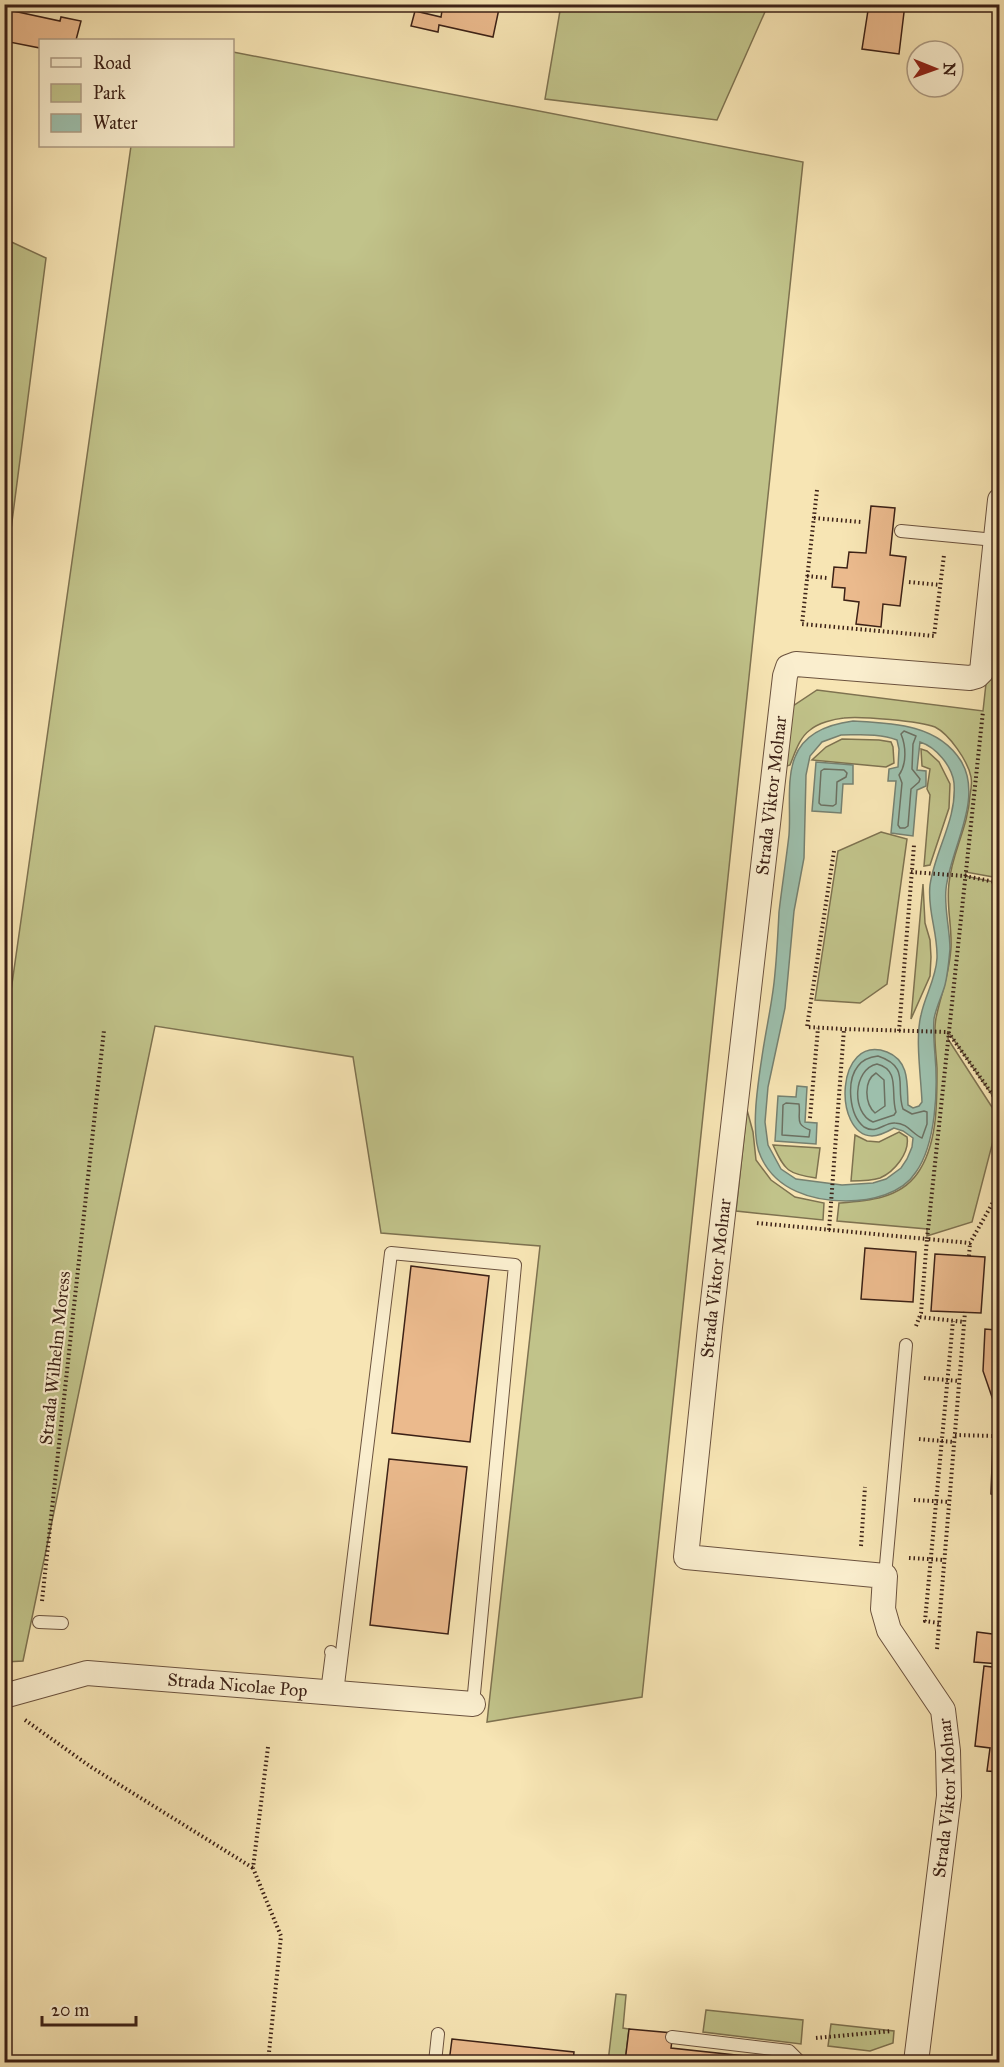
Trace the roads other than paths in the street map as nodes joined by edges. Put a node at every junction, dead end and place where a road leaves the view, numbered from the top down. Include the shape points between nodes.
1 (999, 500) edge
2 (901, 531) dead end
3 (996, 540) junction
4 (906, 1345) road end
5 (885, 1576) junction
6 (39, 1622) road end
7 (62, 1623) dead end
8 (331, 1652) dead end
9 (332, 1692) junction
10 (4, 1696) edge
11 (473, 1704) joint
12 (438, 2034) dead end
13 (672, 2037) dead end
14 (435, 2062) edge
15 (800, 2062) edge
16 (916, 2062) edge

1 - 3 street, Strada Viktor Molnar
2 - 3 lane
3 - 5 street, Strada Viktor Molnar via 982,671 977,676 796,664 788,667 710,1326 686,1557
4 - 5 lane
5 - 16 street, Strada Viktor Molnar via 883,1609 889,1630 943,1710 948,1751 949,1796
6 - 7 lane
8 - 9 lane
9 - 10 street, Strada Nicolae Pop via 87,1673
9 - 11 street, Strada Nicolae Pop
9 - 11 lane via 391,1253 515,1265
12 - 14 lane
13 - 15 lane via 789,2051

